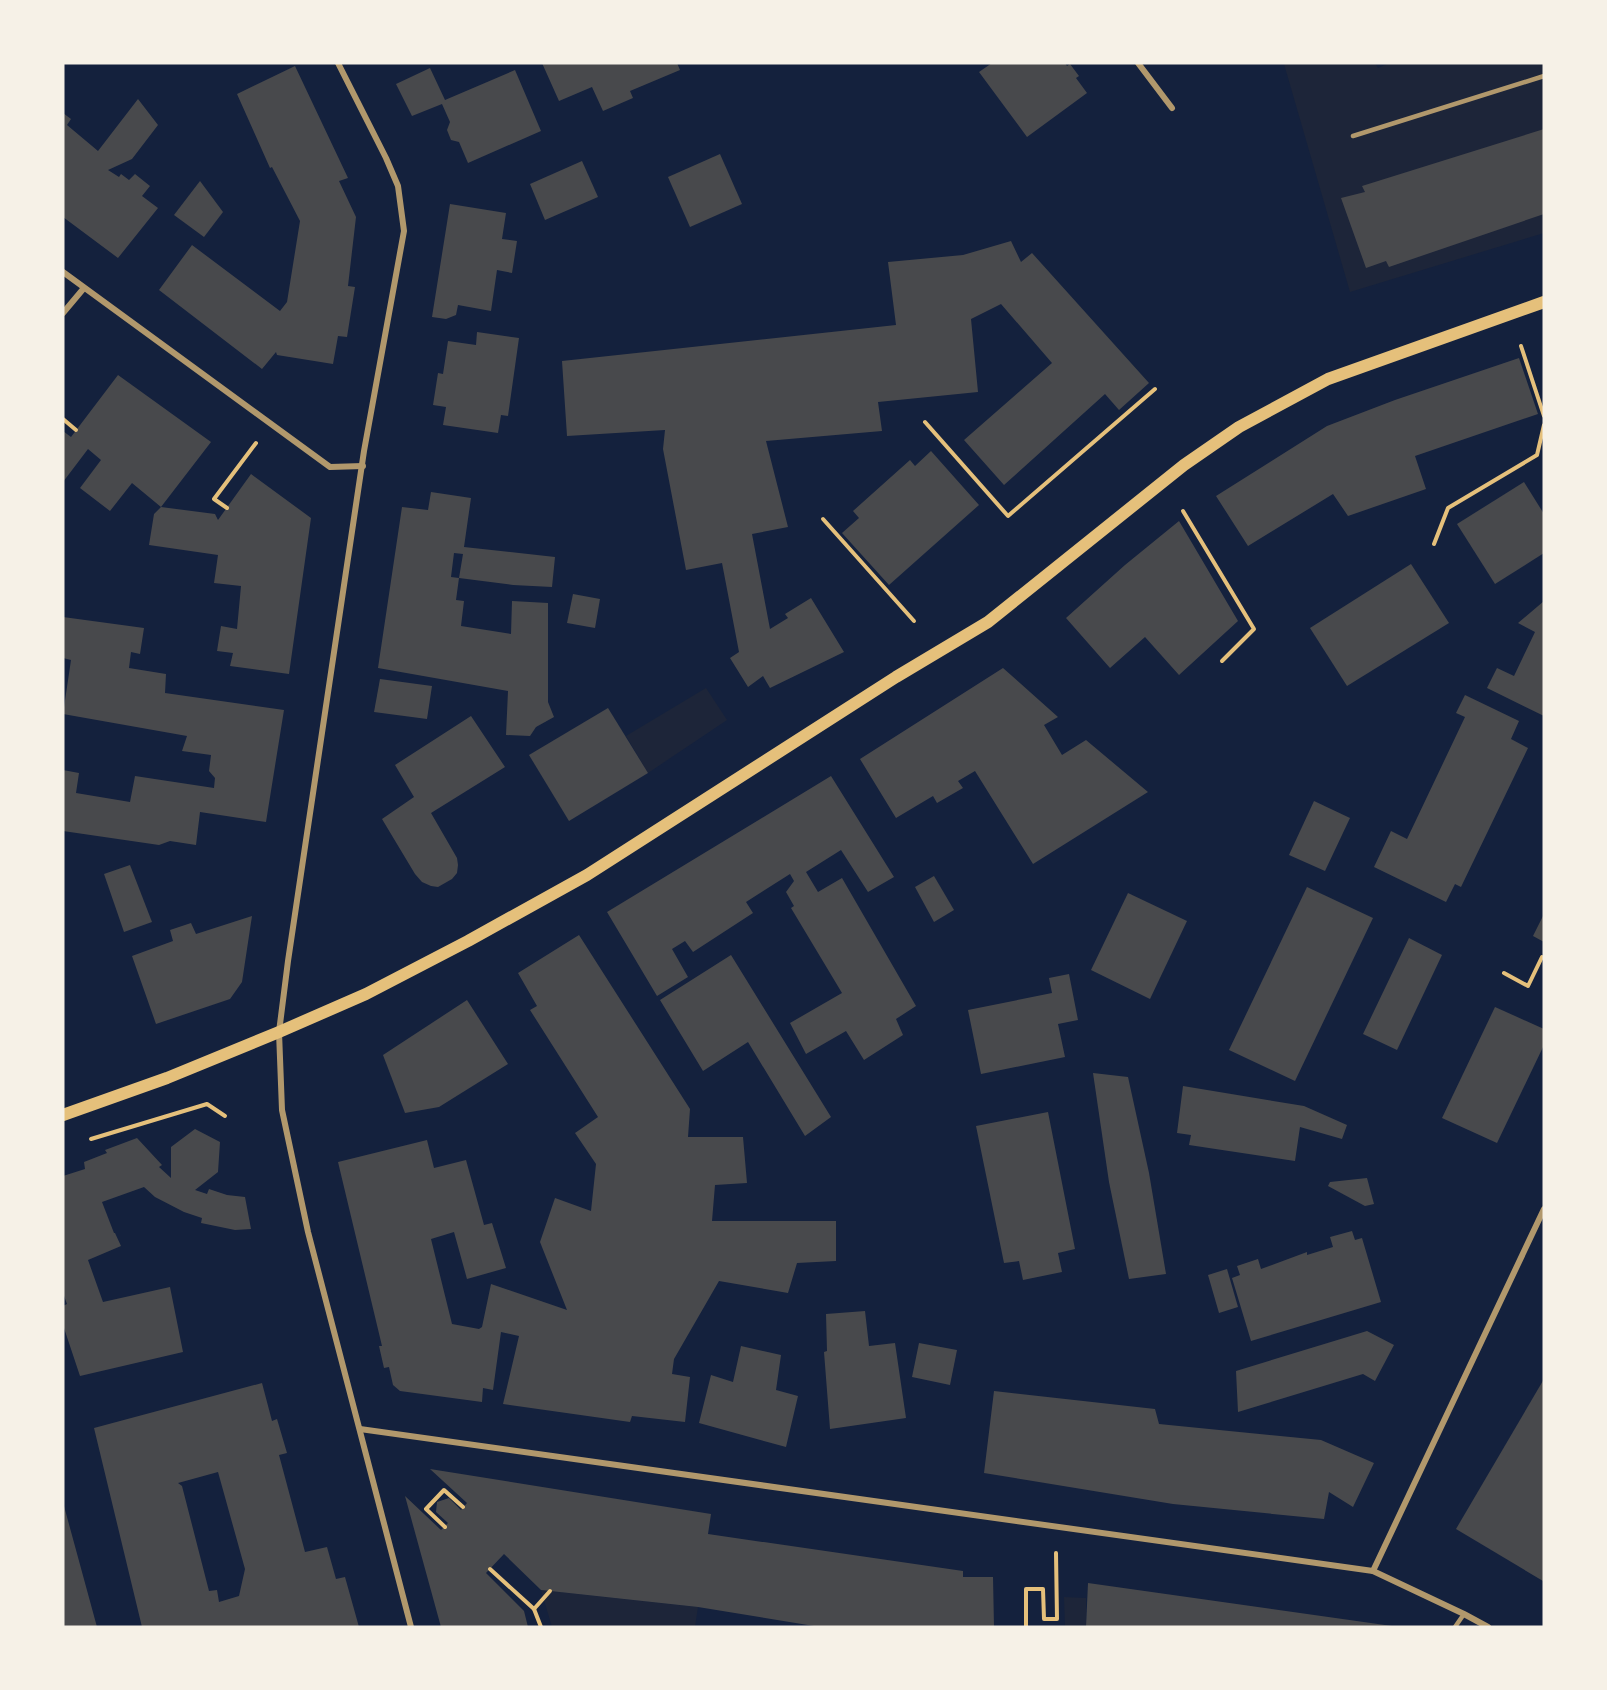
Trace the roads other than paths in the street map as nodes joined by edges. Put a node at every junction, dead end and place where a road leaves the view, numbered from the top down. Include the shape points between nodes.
1 (338, 63) edge
2 (1138, 63) edge
3 (1544, 76) edge
4 (1172, 108) dead end
5 (1353, 136) dead end
6 (63, 272) edge
7 (84, 288) junction
8 (1544, 302) edge
9 (63, 314) edge
10 (363, 466) junction
11 (279, 1032) junction
12 (63, 1115) edge
13 (1544, 1209) edge
14 (360, 1429) junction
15 (1373, 1571) junction
16 (1464, 1614) junction
17 (411, 1627) edge
18 (1455, 1627) edge
19 (1488, 1627) edge

1 - 10 street via 398,186 404,231
2 - 4 street
3 - 5 lane
6 - 7 street
7 - 9 street
7 - 10 street via 330,467
8 - 11 main road via 1328,380 1239,427 1184,465 988,622 587,875 376,988
10 - 11 street
11 - 12 main road
11 - 14 street via 282,1110 308,1232
13 - 15 street
14 - 15 street
14 - 17 street
15 - 16 street
16 - 18 lane
16 - 19 street

